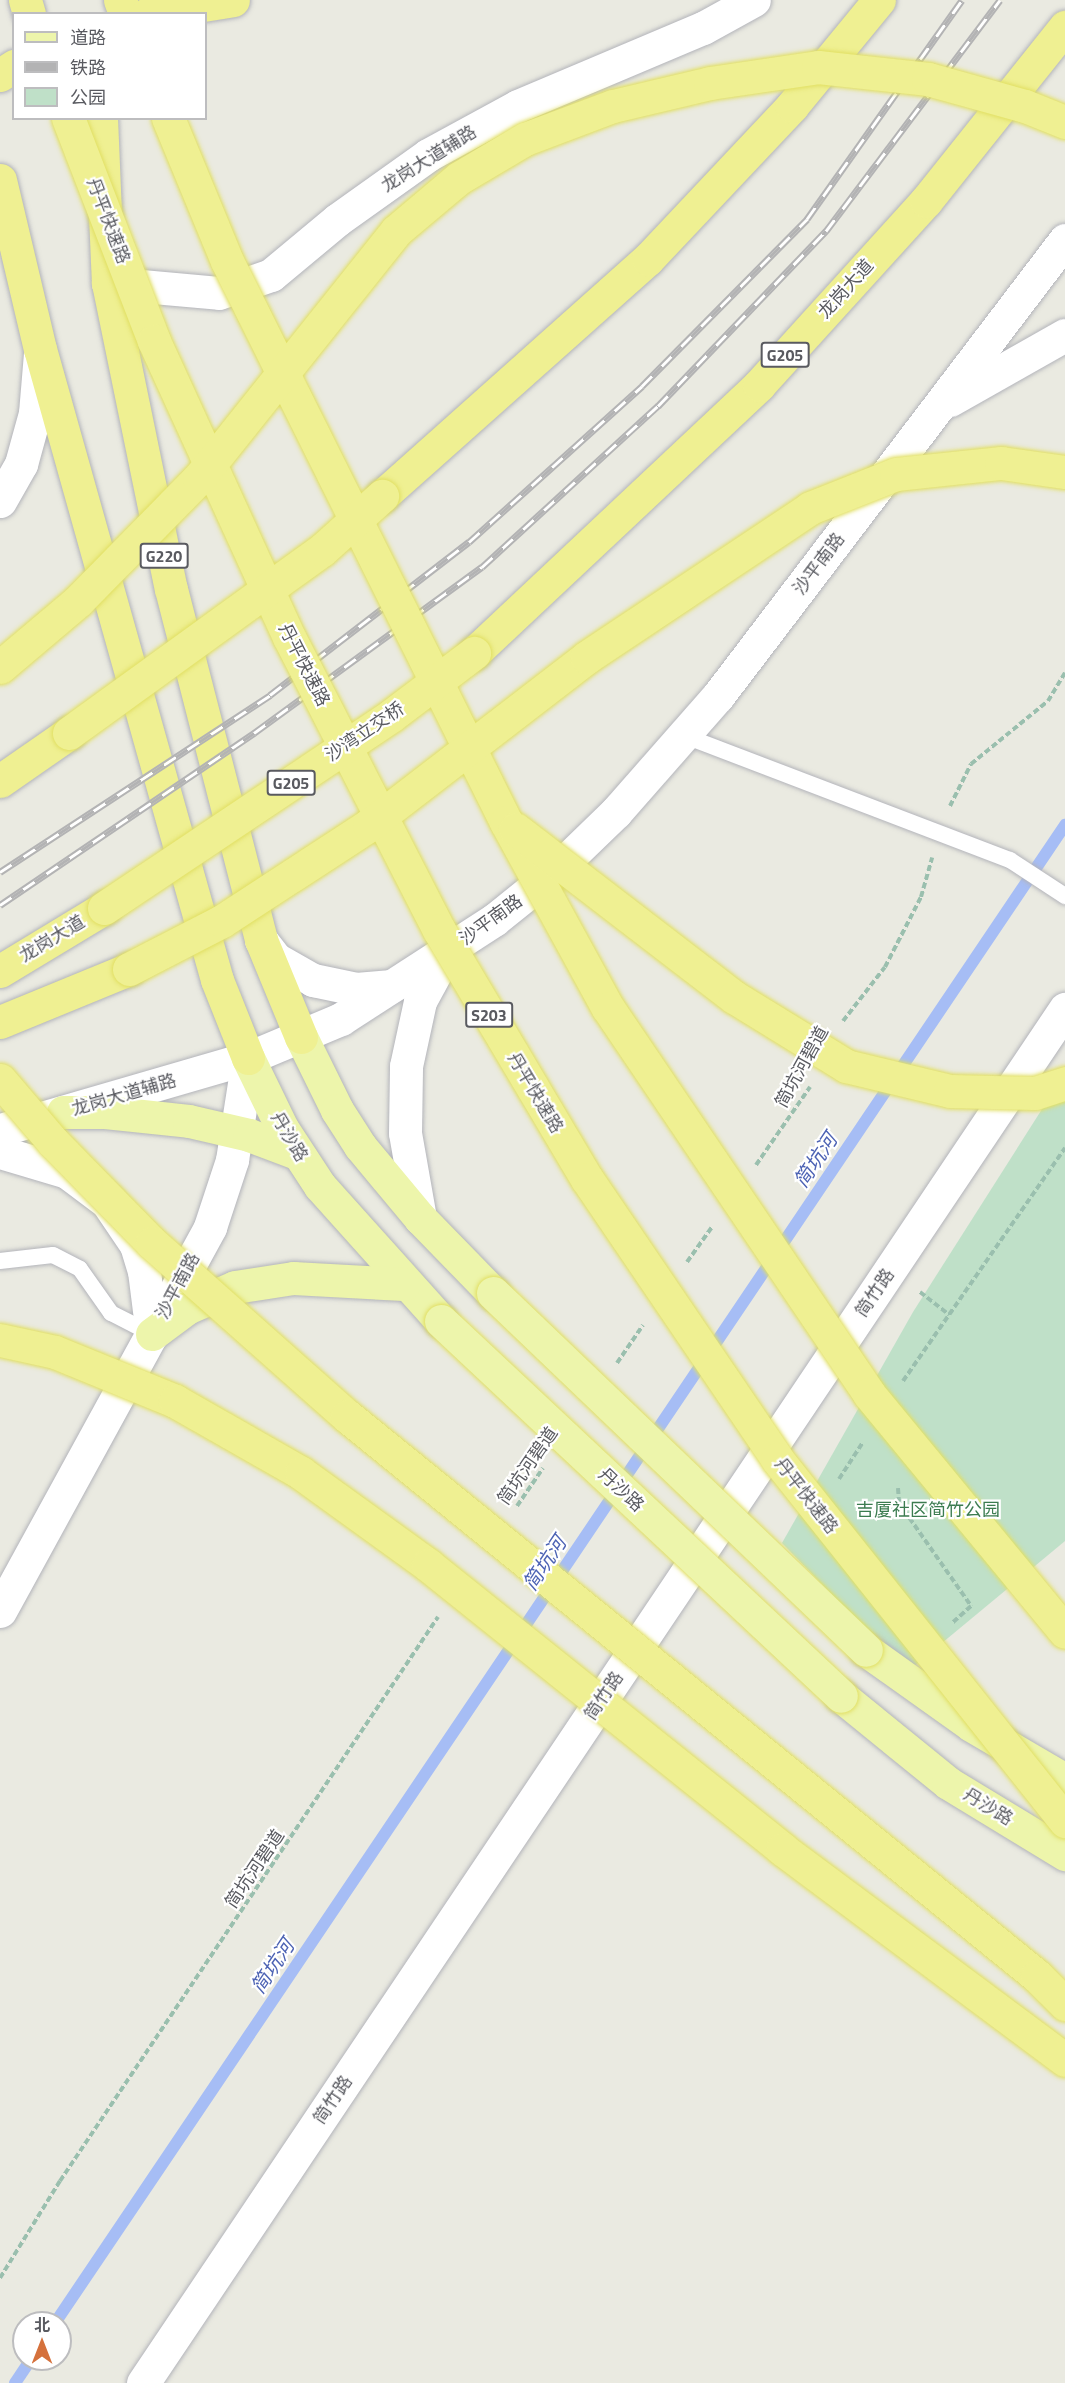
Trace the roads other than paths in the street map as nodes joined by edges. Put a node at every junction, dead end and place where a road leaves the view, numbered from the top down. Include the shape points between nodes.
1 (234, 0) edge
2 (754, 0) edge
3 (879, 0) edge
4 (159, 12) edge
5 (1065, 27) edge
6 (69, 120) edge
7 (100, 120) edge
8 (169, 120) edge
9 (1065, 122) edge
10 (0, 180) edge
11 (1065, 240) edge
12 (108, 283) junction
13 (1065, 335) edge
14 (40, 349) junction
15 (938, 407) junction
16 (1065, 472) edge
17 (0, 501) edge
18 (474, 653) joint
19 (0, 667) edge
20 (685, 736) junction
21 (0, 781) edge
22 (506, 822) junction
23 (1065, 896) edge
24 (104, 908) joint
25 (261, 940) junction
26 (450, 950) junction
27 (0, 971) edge
28 (397, 985) junction
29 (1065, 1009) edge
30 (0, 1022) edge
31 (301, 1037) junction
32 (248, 1058) junction
33 (0, 1080) edge
34 (1065, 1083) edge
35 (63, 1112) junction
36 (0, 1130) edge
37 (238, 1132) junction
38 (0, 1152) edge
39 (297, 1153) junction
40 (420, 1218) junction
41 (0, 1261) edge
42 (404, 1284) junction
43 (152, 1334) junction
44 (0, 1340) edge
45 (0, 1611) edge
46 (1065, 1632) edge
47 (1065, 1780) edge
48 (1065, 1821) edge
49 (1065, 1854) edge
50 (1065, 2004) edge
51 (1065, 2060) edge
52 (143, 2383) edge

1 - 4 highway
2 - 12 main road, 龙岗大道辅路 via 703,28 518,106 428,155 337,220 271,275 219,293
3 - 21 highway, bridge via 792,105 648,259 322,550
5 - 18 highway, 龙岗大道 / G205 via 926,201 759,385
6 - 48 highway, 丹平快速路 / S203, bridge via 154,341 197,436 289,637 439,930 587,1179 777,1459
7 - 12 highway, G220
8 - 22 highway, bridge via 227,261
9 - 19 highway, bridge via 1025,106 928,79 818,67 710,82 624,104 525,139 459,178 396,231 199,478 78,601
10 - 14 highway
11 - 15 main road, 沙平南路
12 - 25 highway, G220 via 171,590
13 - 15 main road
14 - 17 main road via 36,413 21,464
14 - 32 highway via 218,980
15 - 20 main road, 沙平南路
16 - 30 highway, bridge via 1001,463 896,474 810,508 587,657 369,825 222,921 129,969
18 - 24 highway, 沙湾立交桥 / G205, bridge via 392,715
20 - 23 lane via 1010,860
20 - 26 main road, 沙平南路 via 616,812 555,871
22 - 34 highway, bridge via 734,997 846,1066 950,1091 1035,1093
22 - 46 highway, bridge via 608,1008 869,1394
24 - 27 highway, 龙岗大道 / G205
25 - 28 main road via 276,959 314,980 356,988
25 - 31 highway, G220
26 - 28 main road, 沙平南路
26 - 40 main road via 420,1001 406,1066 405,1134
28 - 31 main road, 沙平南路
29 - 52 main road, 简竹路
31 - 32 main road, 沙平南路
31 - 40 main road via 342,1118
32 - 35 main road, 龙岗大道辅路
32 - 37 main road, 沙平南路
32 - 39 main road, 丹沙路
33 - 50 highway, bridge via 53,1142 152,1243 347,1416 1037,1976
35 - 36 main road, 龙岗大道辅路
35 - 37 main road via 165,1118
37 - 39 main road
37 - 43 main road, 沙平南路 via 210,1227
38 - 43 main road via 67,1172 107,1202 136,1245 144,1271
39 - 42 main road, 丹沙路 via 320,1186
40 - 47 main road, bridge via 493,1293 866,1650 971,1725
41 - 43 lane via 53,1255 80,1269 111,1313
42 - 43 main road via 293,1278 235,1287 187,1308
42 - 49 main road, 丹沙路, bridge via 841,1696 948,1783
43 - 45 main road, 沙平南路
44 - 51 highway, bridge via 55,1352 175,1401 301,1473 428,1565 782,1849

